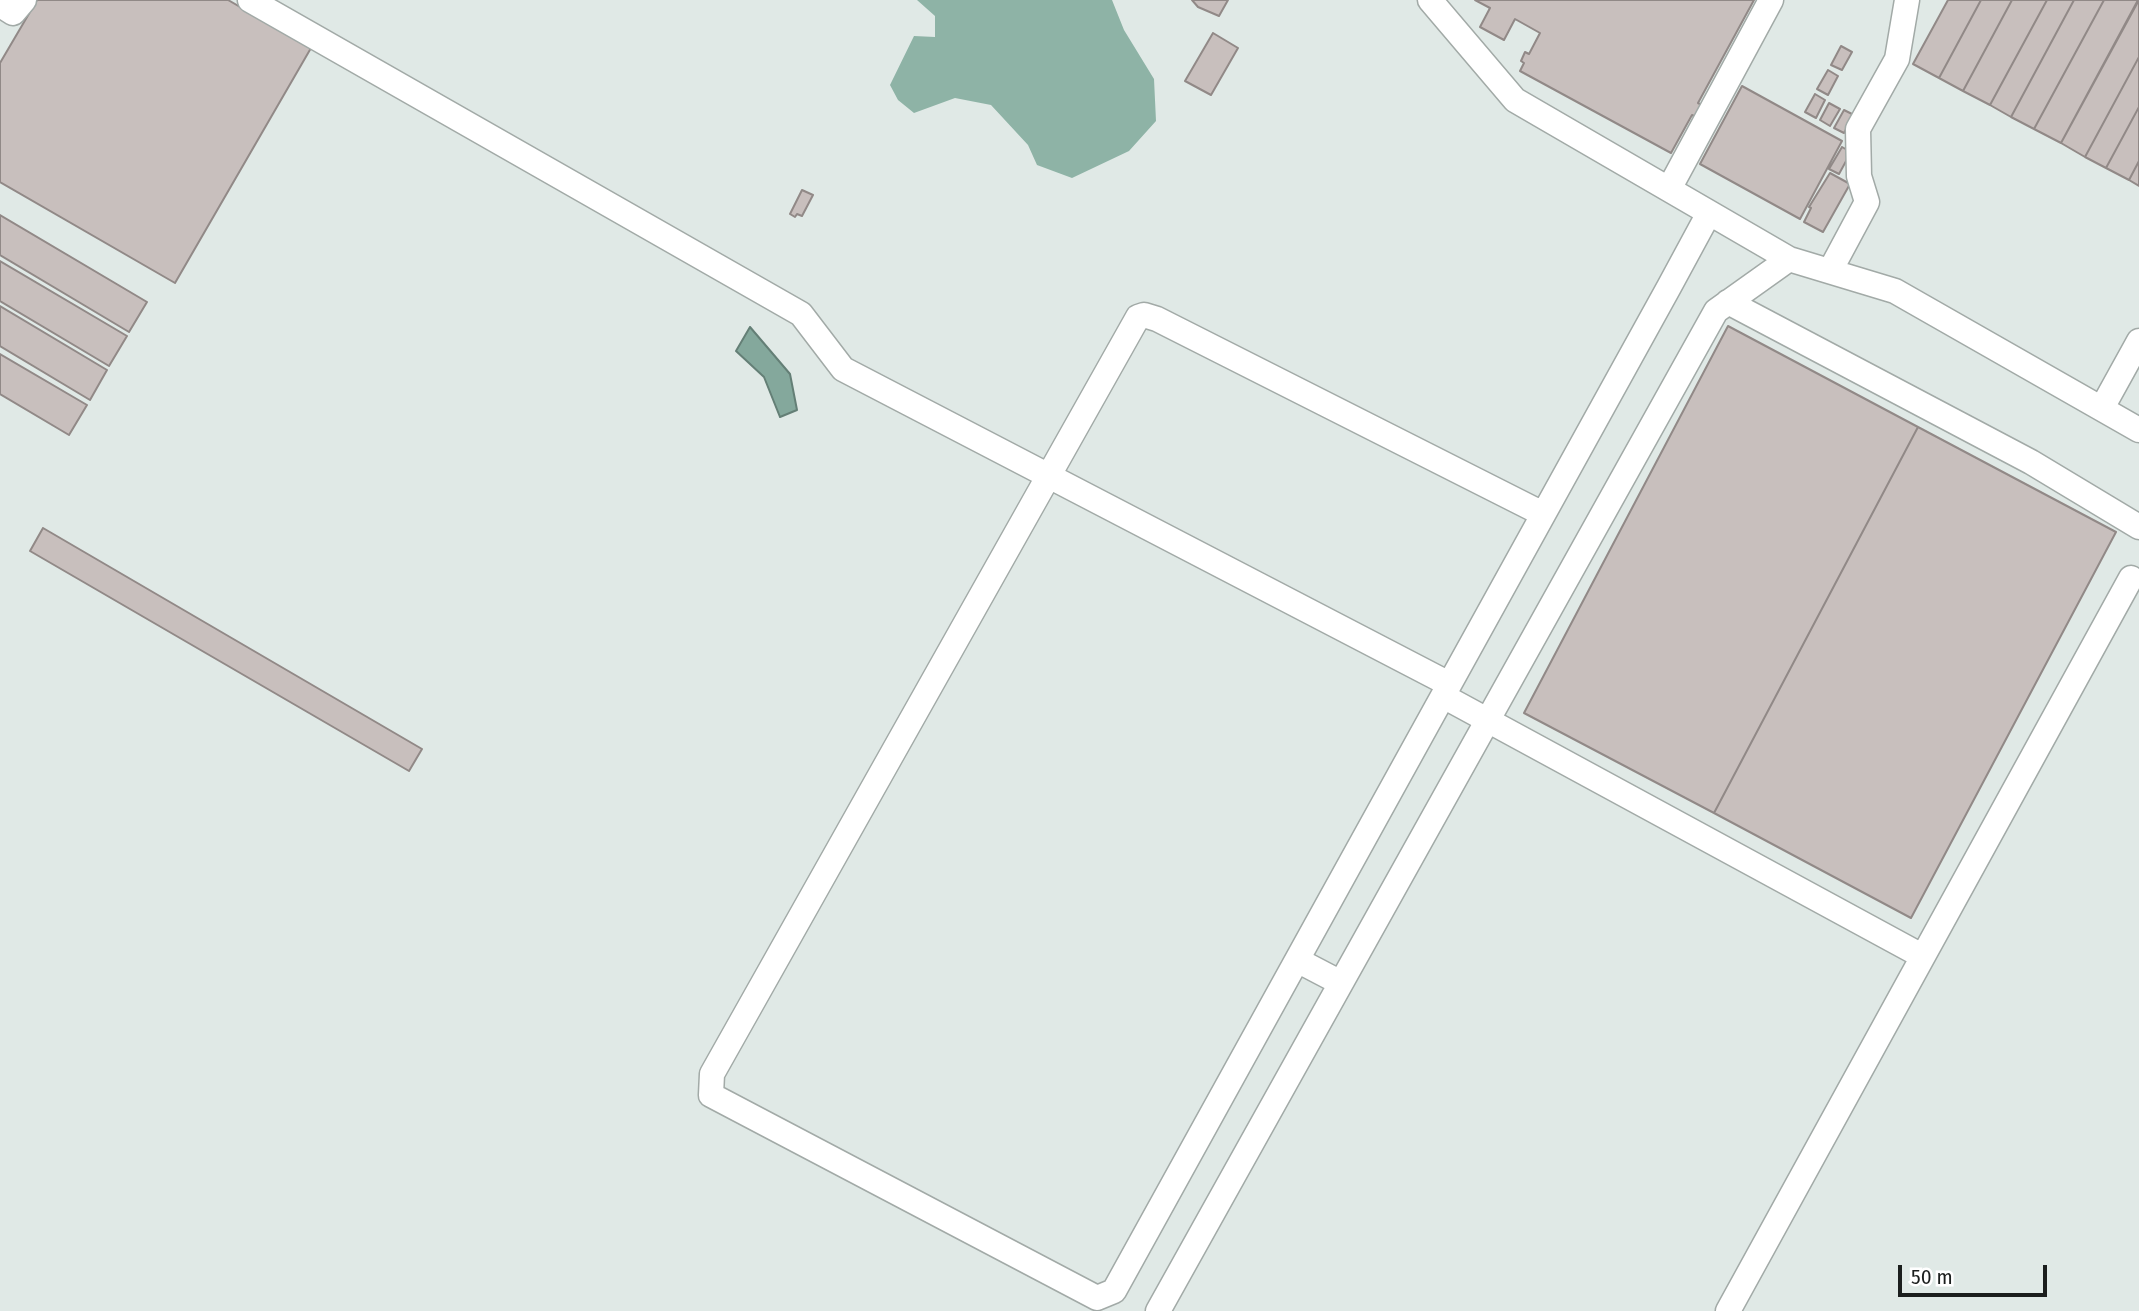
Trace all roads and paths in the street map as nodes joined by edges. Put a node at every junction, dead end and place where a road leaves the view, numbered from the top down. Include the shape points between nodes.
1 (24, 0) edge
2 (250, 0) edge
3 (1430, 0) edge
4 (1771, 0) edge
5 (1907, 0) edge
6 (0, 5) edge
7 (1669, 189) junction
8 (1709, 213) junction
9 (1789, 259) junction
10 (1830, 271) junction
11 (1728, 302) junction
12 (2139, 341) edge
13 (2102, 408) junction
14 (2139, 430) edge
15 (1048, 478) junction
16 (1543, 514) junction
17 (2139, 527) edge
18 (2136, 573) edge
19 (1446, 690) junction
20 (1489, 719) junction
21 (1922, 956) junction
22 (1297, 960) junction
23 (1341, 983) junction
24 (1158, 1311) edge
25 (1728, 1311) edge

1 - 6 lane via 13,13
2 - 15 lane via 801,314 843,369
3 - 7 lane via 1515,100
4 - 7 lane
5 - 10 lane via 1897,59 1858,129 1859,176 1867,202
7 - 8 lane
8 - 9 lane
8 - 16 lane
9 - 10 lane
9 - 11 lane
10 - 13 lane via 1895,291
11 - 17 lane via 2031,462
11 - 20 lane via 1716,311
12 - 13 lane
13 - 14 lane
15 - 16 lane via 1138,317 1144,315
15 - 19 lane
15 - 22 lane via 712,1074 711,1095 1097,1298 1114,1291
16 - 19 lane
18 - 21 lane
19 - 20 lane
19 - 22 lane
20 - 21 lane
20 - 23 lane
21 - 25 lane
22 - 23 lane
23 - 24 lane

